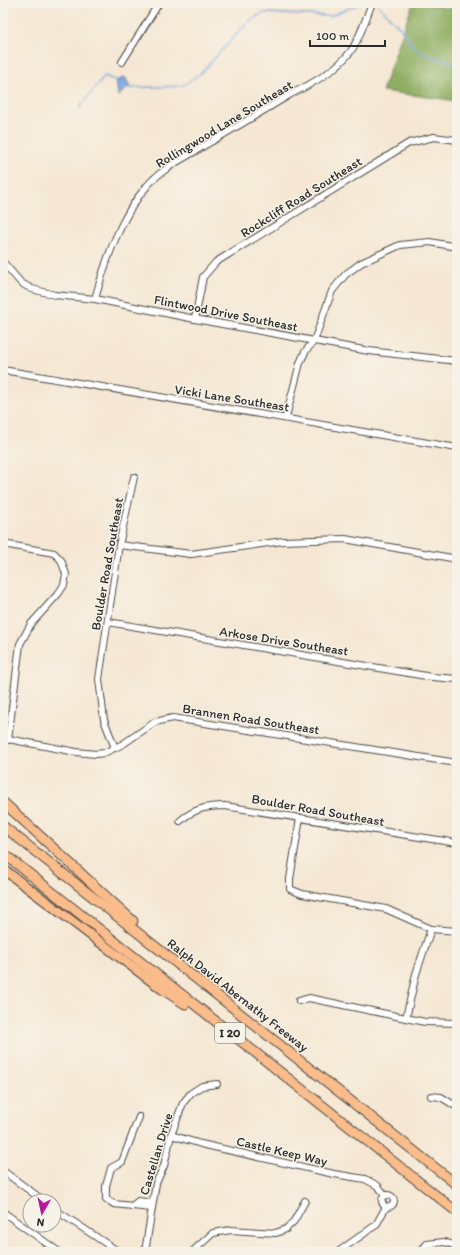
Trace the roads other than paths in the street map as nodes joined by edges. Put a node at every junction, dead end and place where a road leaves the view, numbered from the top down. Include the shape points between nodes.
1 (159, 3) edge
2 (372, 3) edge
3 (122, 62) dead end
4 (457, 140) edge
5 (457, 247) edge
6 (3, 262) edge
7 (95, 299) junction
8 (195, 319) junction
9 (314, 341) junction
10 (457, 361) edge
11 (3, 370) edge
12 (286, 417) junction
13 (457, 448) edge
14 (134, 477) dead end
15 (3, 544) edge
16 (119, 546) junction
17 (457, 559) edge
18 (108, 622) junction
19 (457, 679) edge
20 (6, 739) edge
21 (114, 748) junction
22 (457, 763) edge
23 (3, 802) edge
24 (300, 818) junction
25 (180, 821) dead end
26 (3, 826) edge
27 (457, 843) edge
28 (3, 853) edge
29 (3, 869) edge
30 (430, 928) junction
31 (457, 931) edge
32 (204, 984) junction
33 (299, 1001) dead end
34 (406, 1018) junction
35 (457, 1023) edge
36 (236, 1038) junction
37 (217, 1084) dead end
38 (431, 1096) dead end
39 (457, 1107) edge
40 (139, 1117) dead end
41 (171, 1135) junction
42 (3, 1171) edge
43 (457, 1185) edge
44 (33, 1193) edge
45 (385, 1195) junction
46 (305, 1201) dead end
47 (152, 1205) junction
48 (386, 1207) junction
49 (3, 1212) edge
50 (457, 1212) edge
51 (62, 1214) edge
52 (457, 1246) edge
53 (59, 1252) edge
54 (119, 1252) edge
55 (145, 1252) edge
56 (192, 1252) edge
57 (338, 1252) edge
58 (420, 1252) edge

1 - 3 street
2 - 7 street, Rollingwood Lane Southeast via 351,51 331,69 312,84 168,168 148,184 118,233 105,264
4 - 8 street, Rockcliff Road Southeast via 434,137 409,143 216,262 203,277
5 - 9 street via 430,242 407,243 386,250 352,269 332,291
6 - 7 street, Flintwood Drive Southeast via 20,283 32,289 55,295
7 - 8 street, Flintwood Drive Southeast
8 - 9 street, Flintwood Drive Southeast
9 - 10 street, Flintwood Drive Southeast via 369,351
9 - 12 street via 300,363
11 - 12 street, Vicki Lane Southeast via 152,397
12 - 13 street, Vicki Lane Southeast
14 - 16 street, Boulder Road Southeast
15 - 20 street via 54,553 61,560 66,574 64,585 30,624 20,644
16 - 17 street via 190,554 294,540 345,539
16 - 18 street, Boulder Road Southeast
18 - 19 street, Arkose Drive Southeast via 425,676
18 - 21 street, Boulder Road Southeast via 99,689 104,720
20 - 21 street, Brannen Road Southeast via 84,753 104,753
21 - 22 street, Brannen Road Southeast via 155,722 173,718
23 - 32 highway
24 - 25 street, Boulder Road Southeast via 215,806 189,812
24 - 27 street, Boulder Road Southeast
24 - 30 street via 289,891 386,908
26 - 32 highway, Ralph David Abernathy Freeway / I 20
28 - 36 highway, I 20
29 - 36 highway via 162,989
30 - 31 street
30 - 34 street
32 - 43 highway, Ralph David Abernathy Freeway / I 20
33 - 34 street via 309,998
34 - 35 street via 425,1022
36 - 50 highway, I 20
37 - 41 street, Castellan Drive via 202,1086 191,1093 183,1104
38 - 39 street via 441,1097
40 - 47 street via 122,1162 111,1168 107,1175 106,1199 132,1206 138,1201
41 - 45 street, Castle Keep Way via 201,1144 365,1179 378,1186
41 - 47 street, Castellan Drive
42 - 44 street
45 - 48 street via 381,1201
45 - 48 street, Castle Keep Way via 390,1194 394,1199 392,1205
46 - 56 street via 294,1221 276,1233 231,1230 213,1233
47 - 55 street, Castellan Drive
48 - 57 street, Castle Keep Way via 376,1225
49 - 53 street
51 - 54 street
52 - 58 street via 444,1242 427,1244

